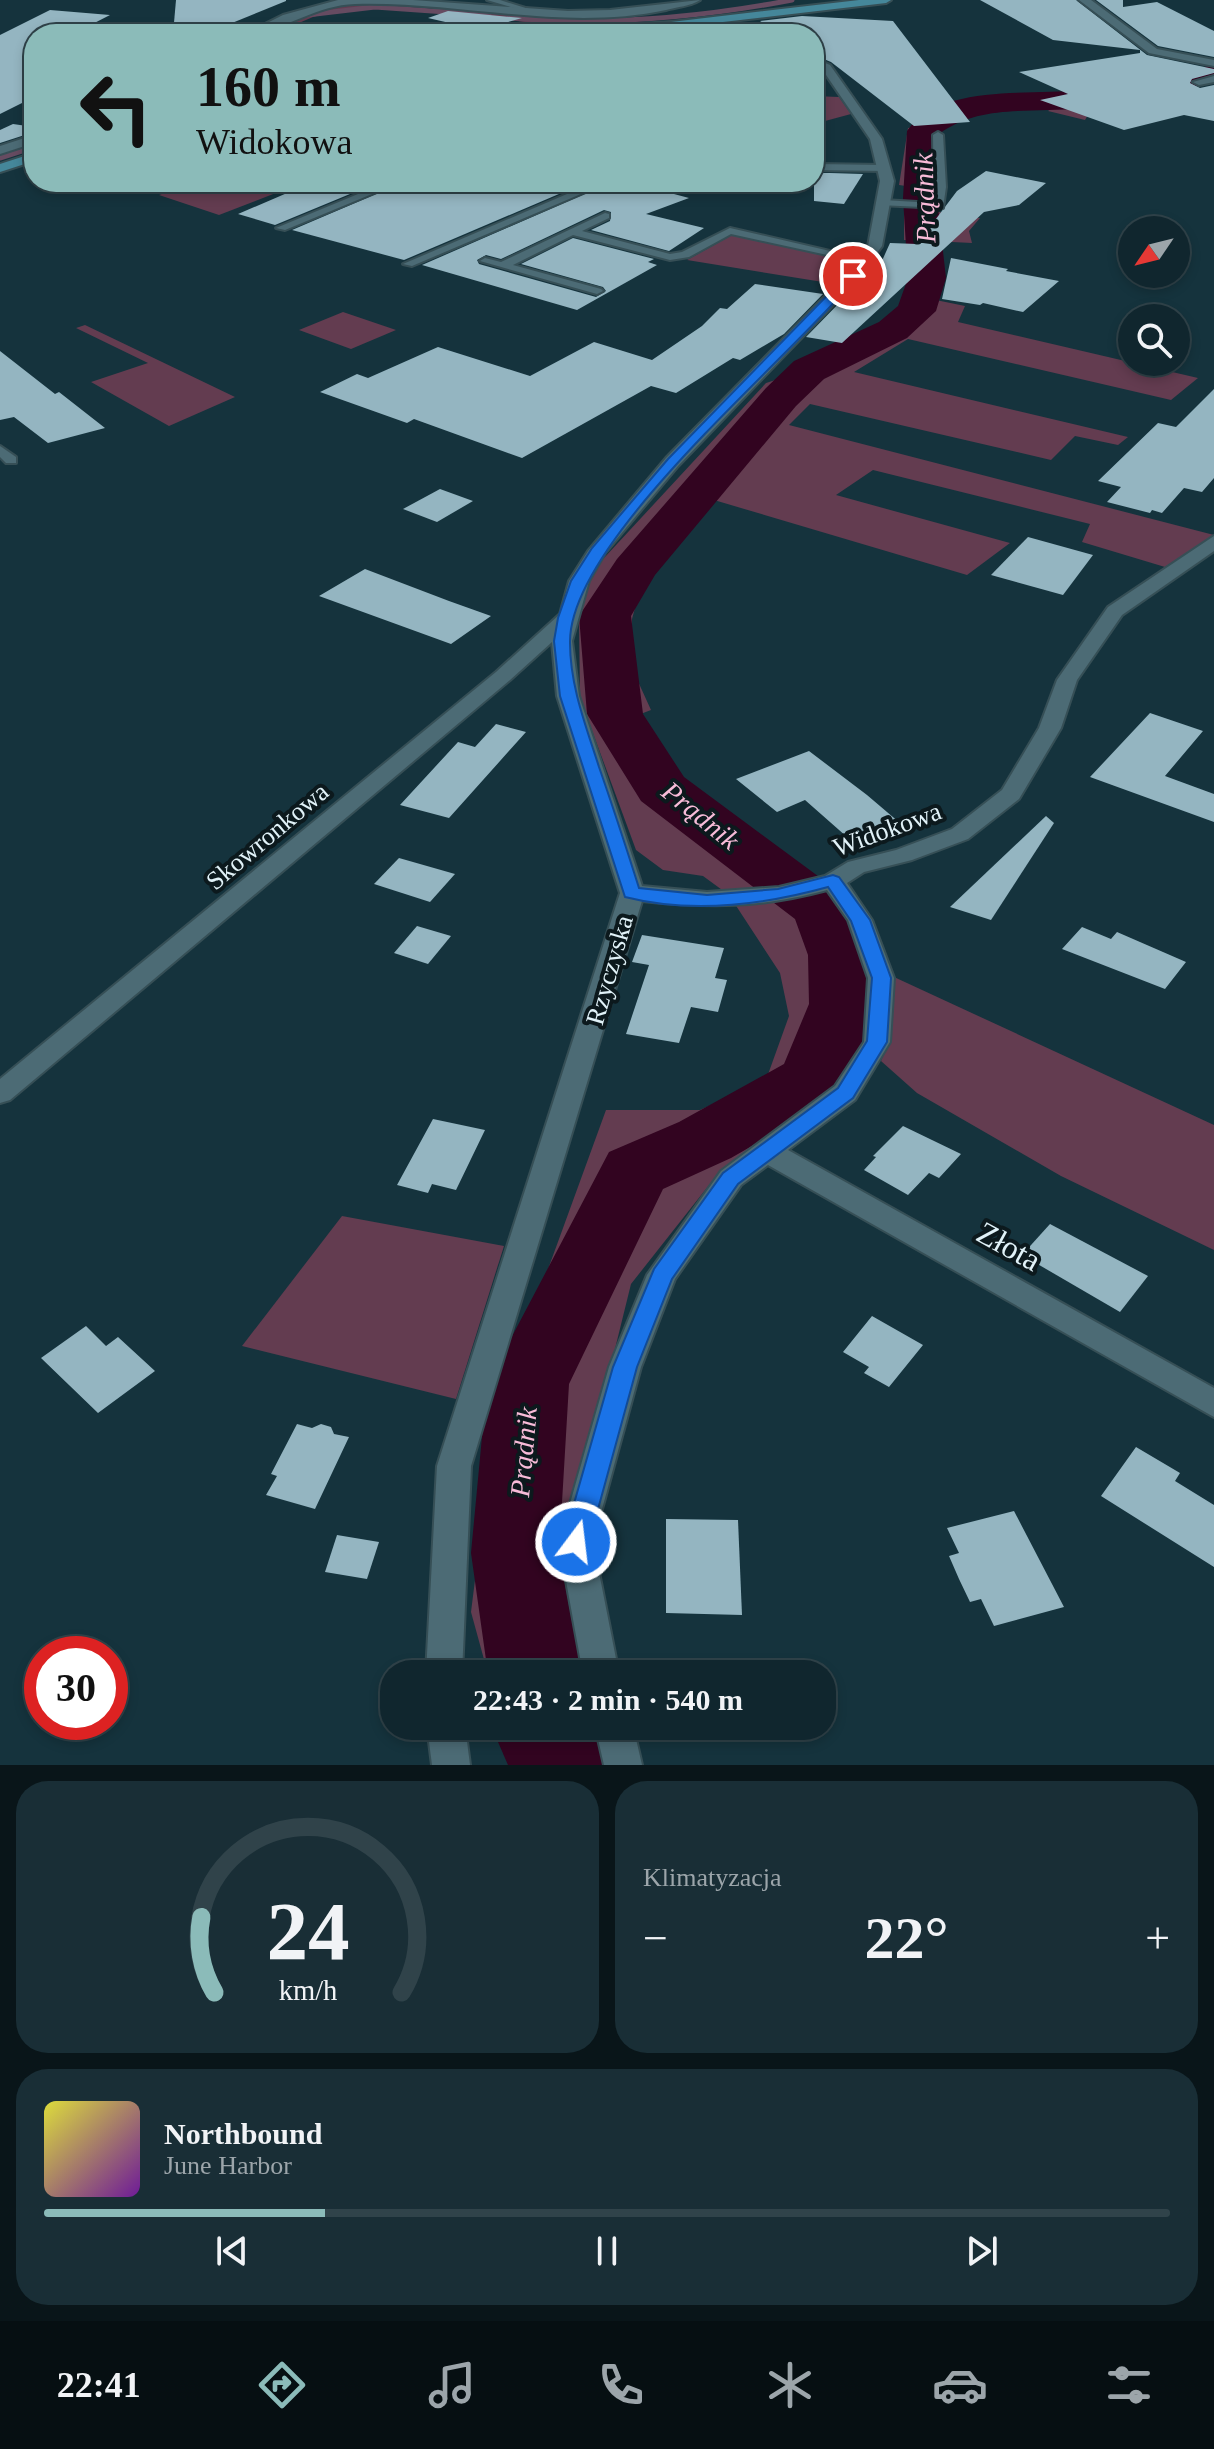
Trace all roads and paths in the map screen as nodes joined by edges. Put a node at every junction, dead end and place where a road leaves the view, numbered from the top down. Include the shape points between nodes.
1 (491, 0) edge
2 (695, 0) edge
3 (886, 0) edge
4 (1084, 0) edge
5 (528, 10) junction
6 (271, 24) edge
7 (680, 24) edge
8 (1214, 63) edge
9 (824, 66) edge
10 (1214, 79) edge
11 (1199, 82) dead end
12 (938, 135) dead end
13 (24, 142) edge
14 (0, 150) edge
15 (24, 160) edge
16 (824, 167) edge
17 (0, 168) edge
18 (884, 168) junction
19 (371, 192) edge
20 (580, 192) edge
21 (883, 203) junction
22 (605, 216) dead end
23 (281, 228) dead end
24 (572, 232) junction
25 (864, 260) junction
26 (485, 261) dead end
27 (408, 264) dead end
28 (502, 266) junction
29 (597, 291) dead end
30 (0, 450) edge
31 (11, 460) dead end
32 (1214, 542) edge
33 (566, 618) junction
34 (825, 883) junction
35 (632, 893) junction
36 (0, 1093) edge
37 (767, 1151) junction
38 (1214, 1404) edge
39 (445, 1660) edge
40 (598, 1660) edge
41 (448, 1740) edge
42 (617, 1740) edge
43 (451, 1765) edge
44 (623, 1765) edge

1 - 5 lane
2 - 5 street via 626,11
3 - 7 main road
4 - 8 street via 1153,51
5 - 6 street via 353,1
9 - 18 street, Rzyczyska via 876,139
10 - 11 street
12 - 21 lane via 939,206
13 - 14 street
15 - 17 main road
16 - 18 lane
18 - 21 street, Rzyczyska
19 - 23 lane
20 - 27 lane
21 - 25 street, Rzyczyska via 875,246
22 - 24 lane
24 - 25 lane via 670,257 685,255 730,231
24 - 28 lane
25 - 33 street, Rzyczyska via 672,462 597,551
26 - 28 lane
28 - 29 lane
30 - 31 lane
32 - 34 street, Widokowa via 1115,611 1067,680 1050,728 1011,794 960,834 856,867
33 - 35 street, Rzyczyska via 562,641 568,696
33 - 36 street, Skowronkowa
34 - 35 street, Widokowa via 779,895 707,900
34 - 37 street via 860,920 881,978 877,1042 845,1093
35 - 39 street, Rzyczyska via 454,1466
37 - 38 street, Złota
37 - 40 street via 731,1178 662,1275 625,1367 576,1542
41 - 43 street
42 - 44 street

